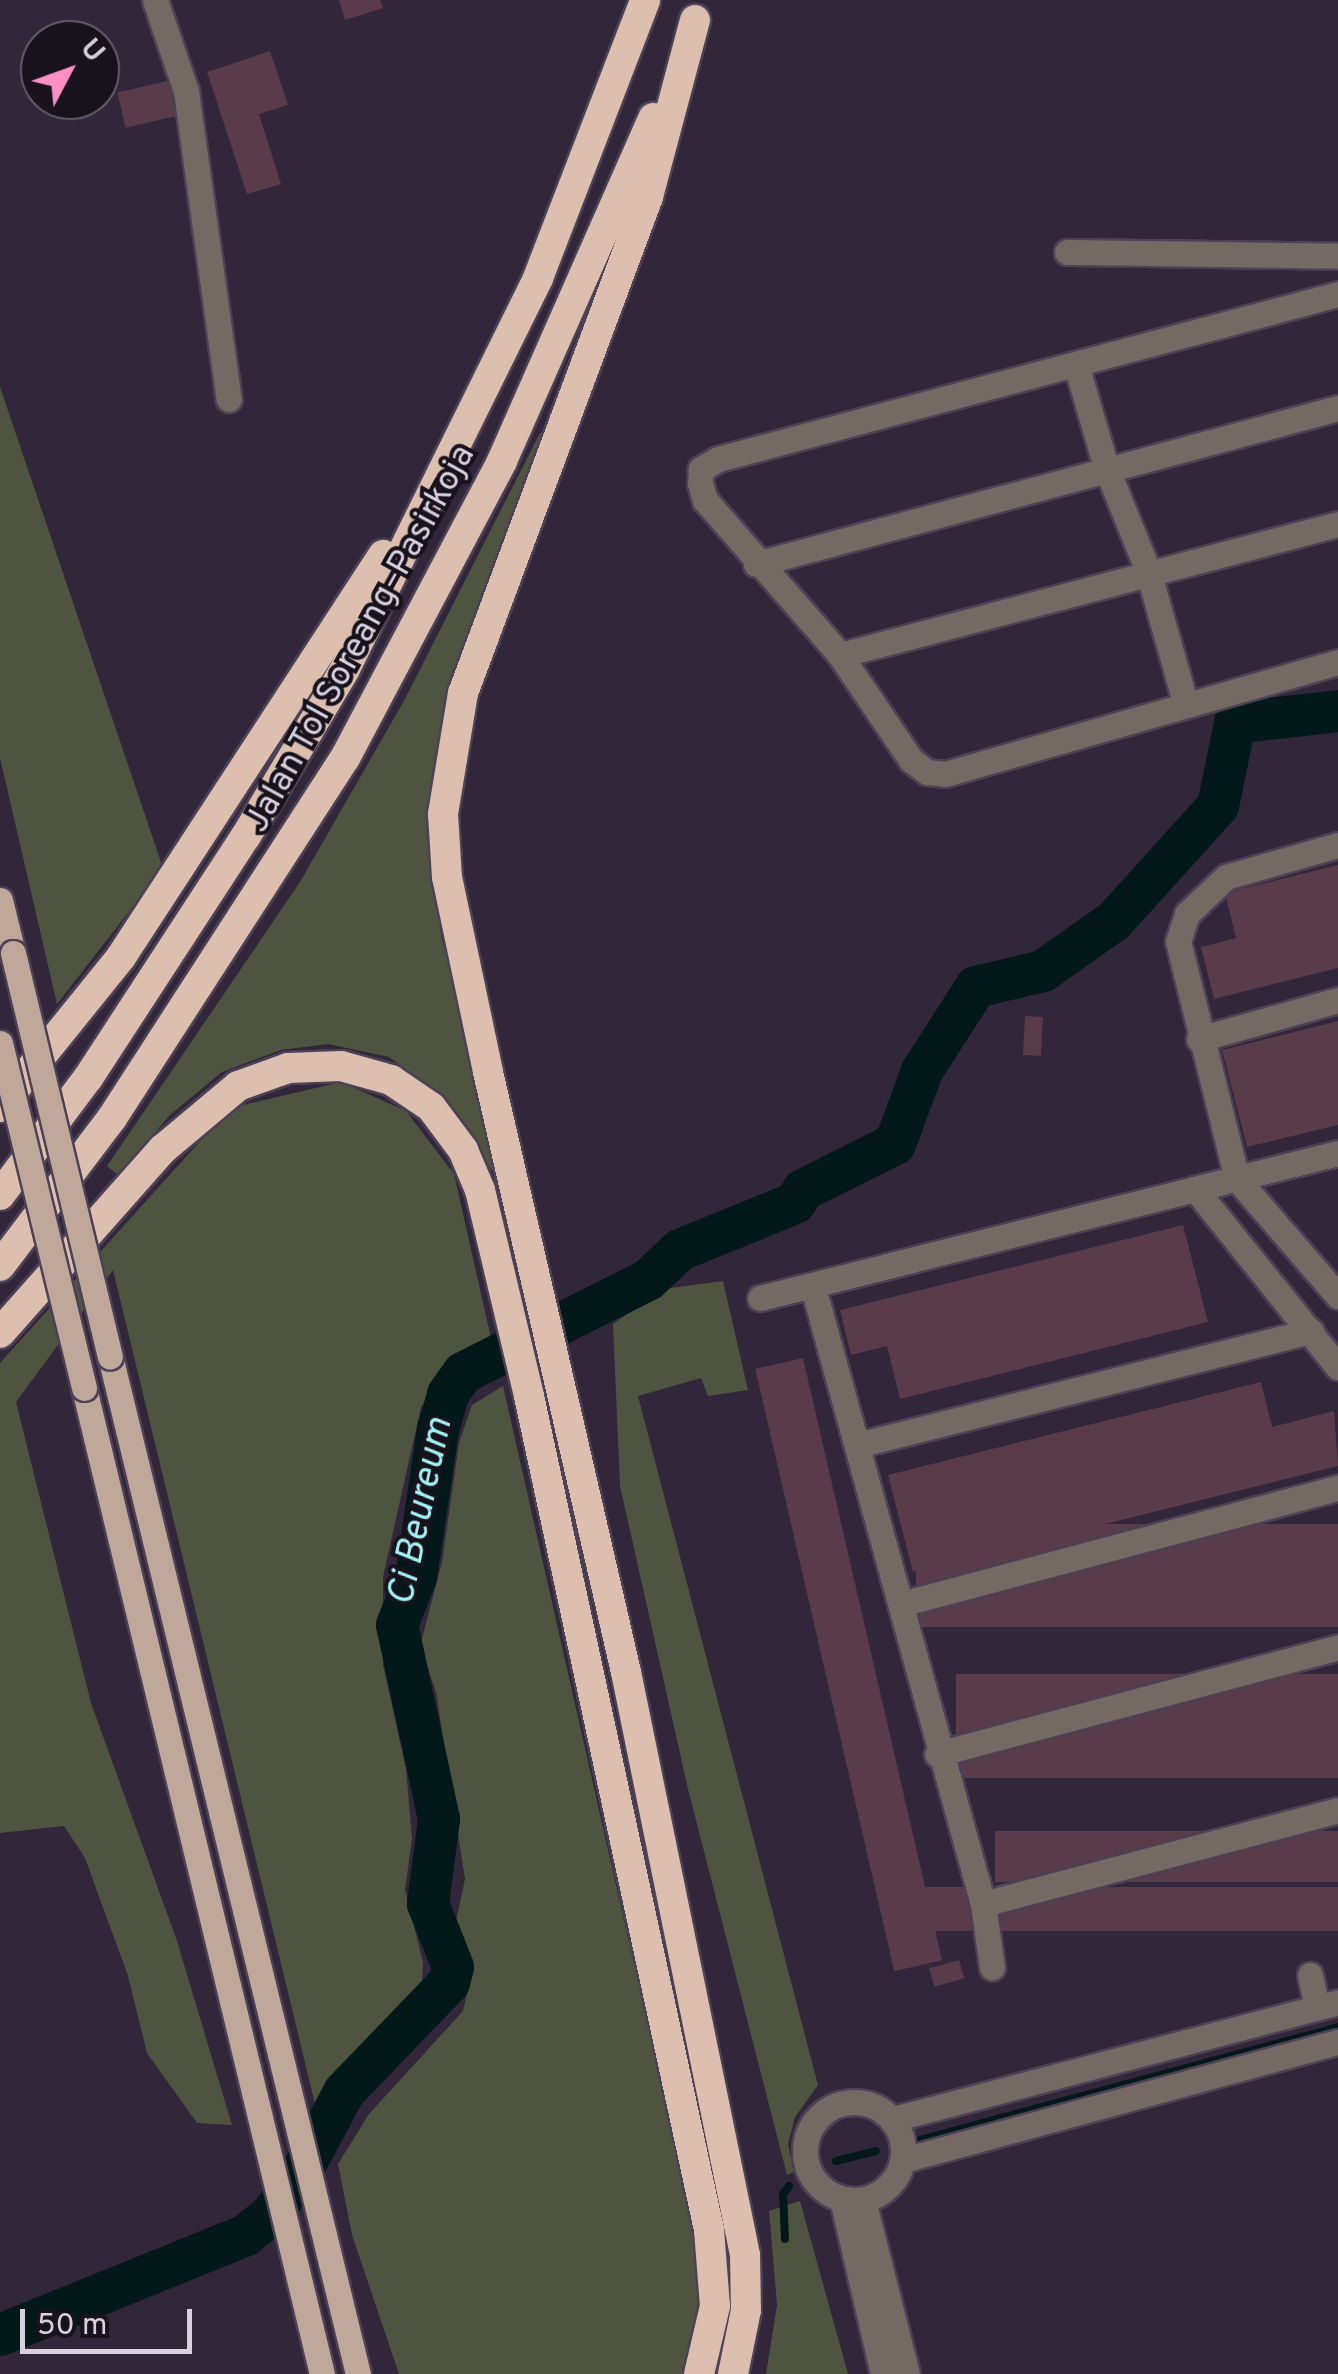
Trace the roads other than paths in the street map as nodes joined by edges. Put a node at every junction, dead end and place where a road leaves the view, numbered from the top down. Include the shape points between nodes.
1 (155, 0) edge
2 (645, 0) edge
3 (699, 10) edge
4 (1066, 252) dead end
5 (1338, 256) edge
6 (1338, 294) edge
7 (1076, 368) junction
8 (481, 398) junction
9 (228, 399) dead end
10 (1338, 408) edge
11 (1106, 467) junction
12 (1338, 524) edge
13 (756, 564) junction
14 (1148, 571) junction
15 (840, 655) junction
16 (1338, 662) edge
17 (1185, 702) junction
18 (1338, 844) edge
19 (0, 900) edge
20 (1338, 1000) edge
21 (1198, 1039) junction
22 (0, 1044) edge
23 (0, 1107) edge
24 (1338, 1153) edge
25 (1237, 1180) junction
26 (1196, 1190) junction
27 (0, 1196) edge
28 (0, 1266) edge
29 (813, 1287) junction
30 (1338, 1296) edge
31 (760, 1298) dead end
32 (1310, 1332) junction
33 (0, 1333) edge
34 (1338, 1367) edge
35 (861, 1444) junction
36 (1338, 1488) edge
37 (901, 1604) junction
38 (1338, 1647) edge
39 (937, 1754) junction
40 (1338, 1810) edge
41 (983, 1904) junction
42 (992, 1967) dead end
43 (1310, 1976) dead end
44 (1327, 2004) edge
45 (1338, 2042) edge
46 (893, 2119) junction
47 (903, 2160) junction
48 (852, 2199) junction
49 (322, 2374) edge
50 (358, 2374) edge
51 (699, 2374) edge
52 (733, 2374) edge
53 (884, 2374) edge
54 (907, 2374) edge

1 - 9 street via 188,104
2 - 8 highway, Jalan Tol Soreang–Pasirkoja via 538,278
3 - 28 highway, Jalan Tol Soreang–Pasirkoja via 502,461 354,741 134,1087
3 - 52 highway via 648,197 464,694 448,757 447,878 668,1865 745,2255 746,2310
4 - 5 street
6 - 7 street
7 - 11 street
7 - 13 street via 718,459 701,469 705,500
8 - 23 highway via 210,828 122,957
8 - 27 highway, Jalan Tol Soreang–Pasirkoja via 344,670 246,836 88,1078
10 - 11 street
11 - 13 street
11 - 14 street
12 - 14 street
13 - 15 street
14 - 15 street
14 - 17 street
15 - 17 street via 911,760 928,772 946,774
16 - 17 street
18 - 21 street via 1226,877 1187,914 1178,941
19 - 50 main road, bridge
20 - 21 street
21 - 25 street
22 - 49 main road, bridge
24 - 25 street
25 - 26 street
25 - 30 street
26 - 29 street
26 - 32 street
29 - 31 street
29 - 35 street
32 - 34 street
32 - 35 street
33 - 51 highway via 192,1119 238,1086 288,1068 341,1066 431,1108 463,1150 500,1268 710,2230 716,2306
35 - 37 street
36 - 37 street
37 - 39 street
38 - 39 street
39 - 41 street
40 - 41 street
41 - 42 street
43 - 44 street
44 - 46 street
45 - 47 street
46 - 47 street
46 - 48 street via 872,2104 846,2101 823,2111 806,2135 806,2164 823,2189
47 - 48 street via 882,2192
48 - 53 street
48 - 54 street

